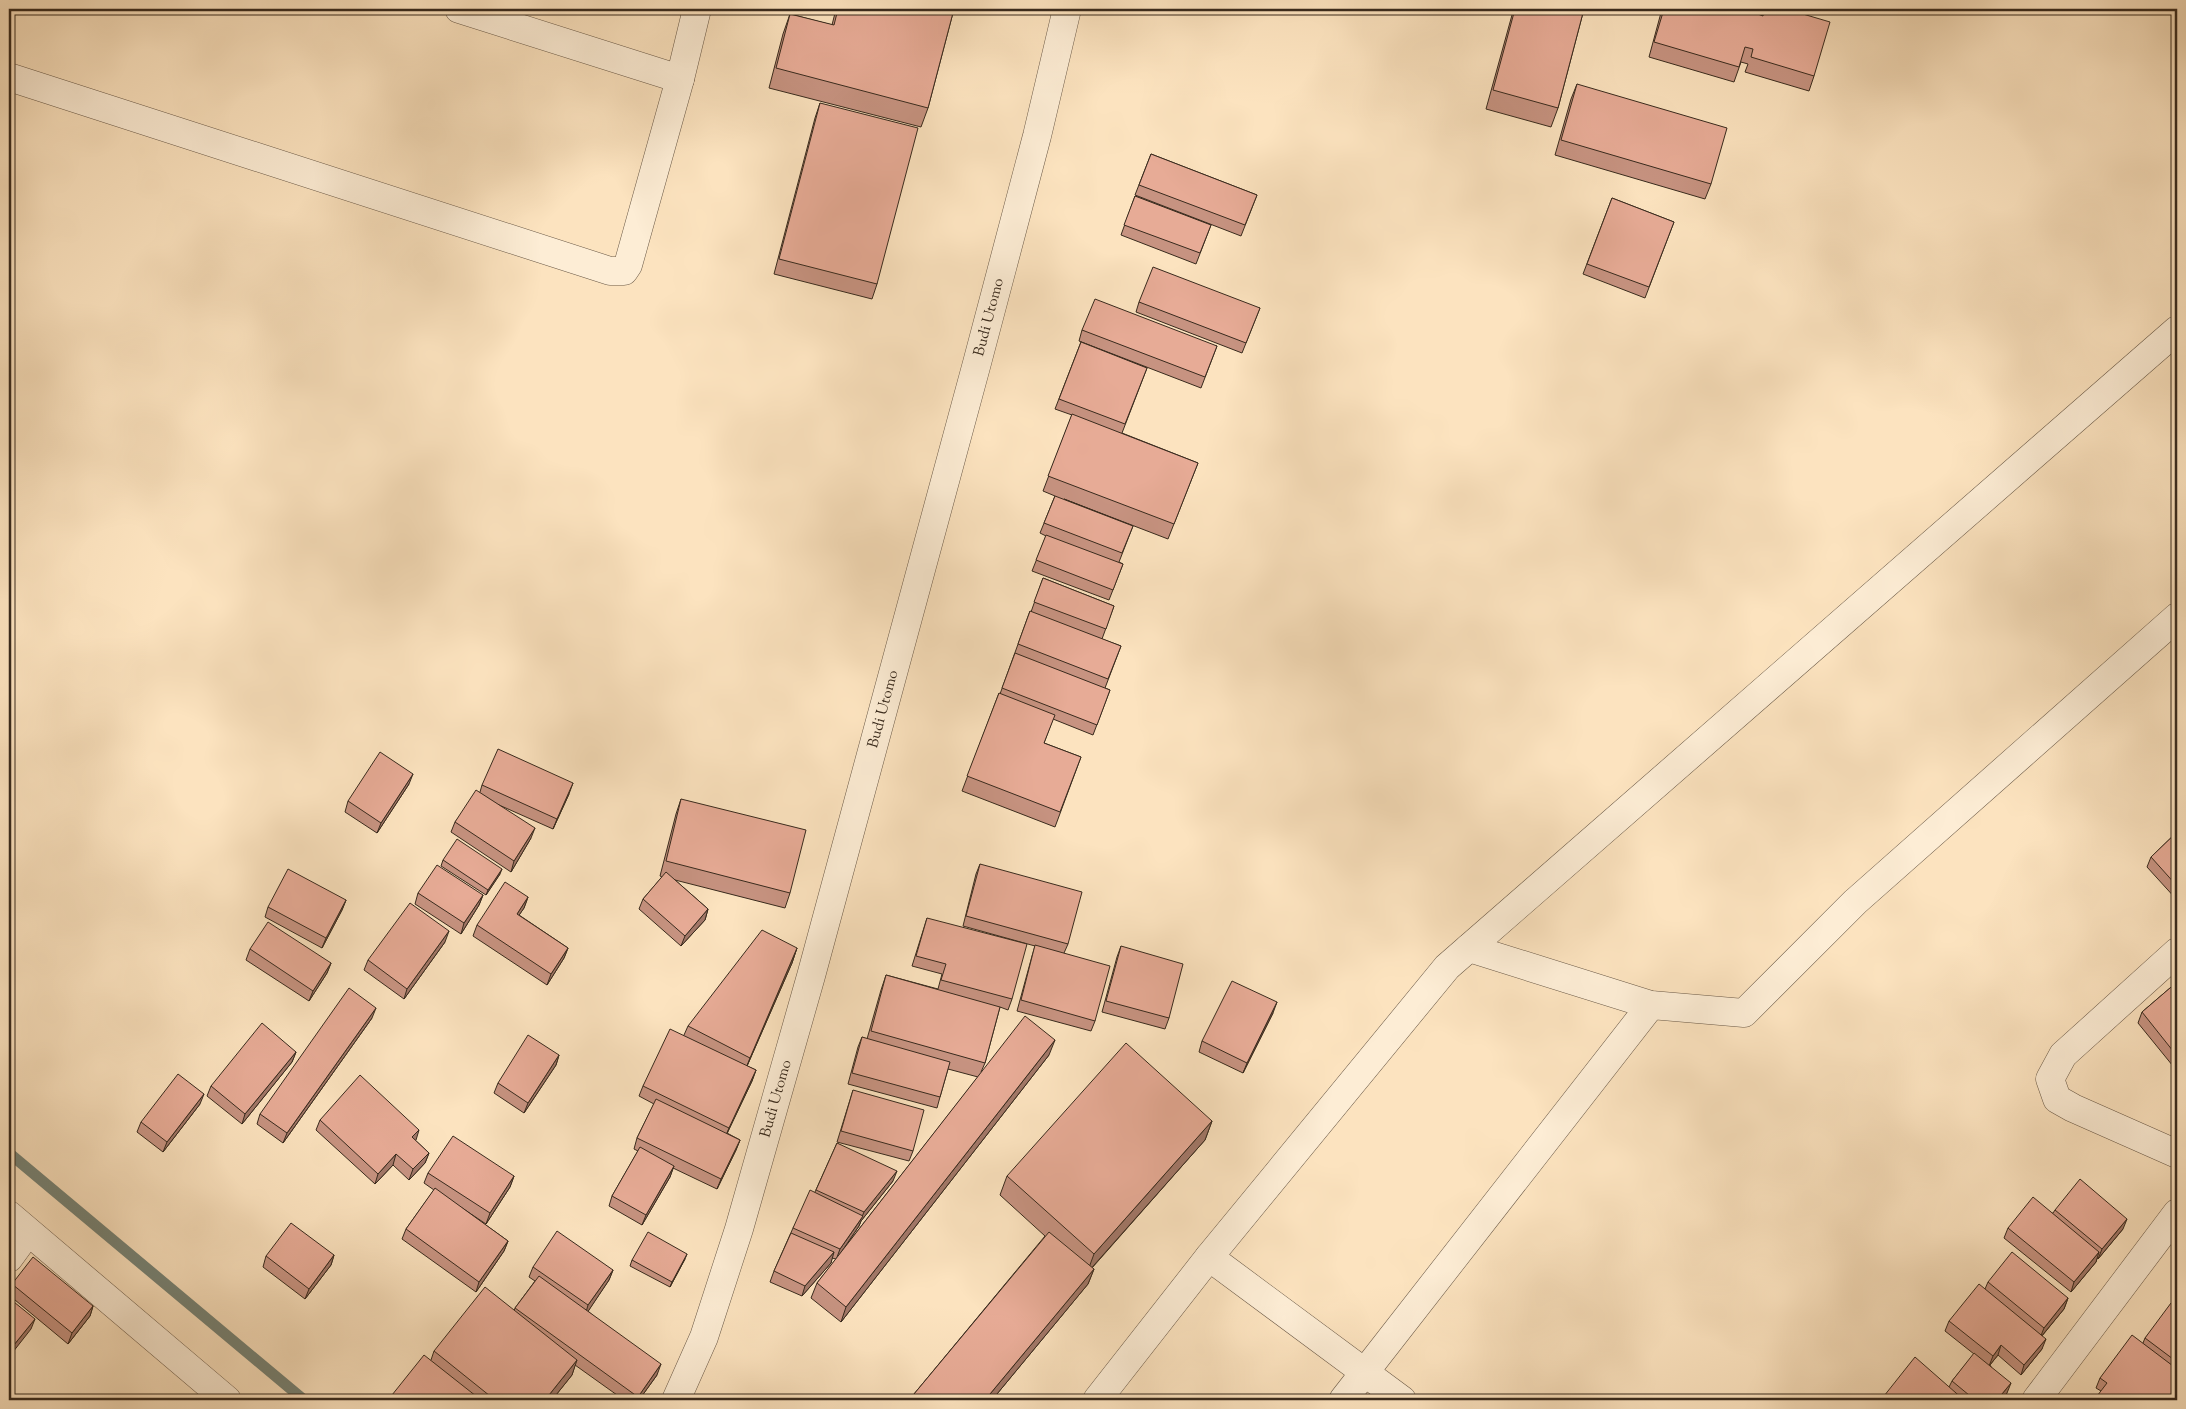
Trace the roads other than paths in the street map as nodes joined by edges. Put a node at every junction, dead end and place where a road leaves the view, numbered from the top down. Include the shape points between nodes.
1 (459, 9) edge
2 (697, 9) edge
3 (1068, 9) edge
4 (9, 77) edge
5 (680, 79) junction
6 (2177, 330) edge
7 (2177, 617) edge
8 (1469, 948) junction
9 (2177, 952) edge
10 (1652, 1005) junction
11 (2177, 1154) edge
12 (2177, 1213) edge
13 (18, 1224) edge
14 (1209, 1257) junction
15 (9, 1258) edge
16 (1365, 1373) junction
17 (227, 1400) edge
18 (676, 1400) edge
19 (1097, 1400) edge
20 (1343, 1400) edge
21 (1402, 1400) edge
22 (2036, 1400) edge

1 - 5 street
2 - 5 street
3 - 18 street, Budi Utomo via 977,363 795,1033 722,1283 704,1337
4 - 5 street via 610,271 624,271 628,265
6 - 8 street
7 - 10 street via 1855,902 1744,1013
8 - 10 street
8 - 14 street via 1448,967
9 - 11 street via 2063,1055 2050,1079 2057,1099
10 - 16 street
12 - 22 street
13 - 15 street
13 - 17 street
14 - 16 street
14 - 19 street
16 - 20 street
16 - 21 street

